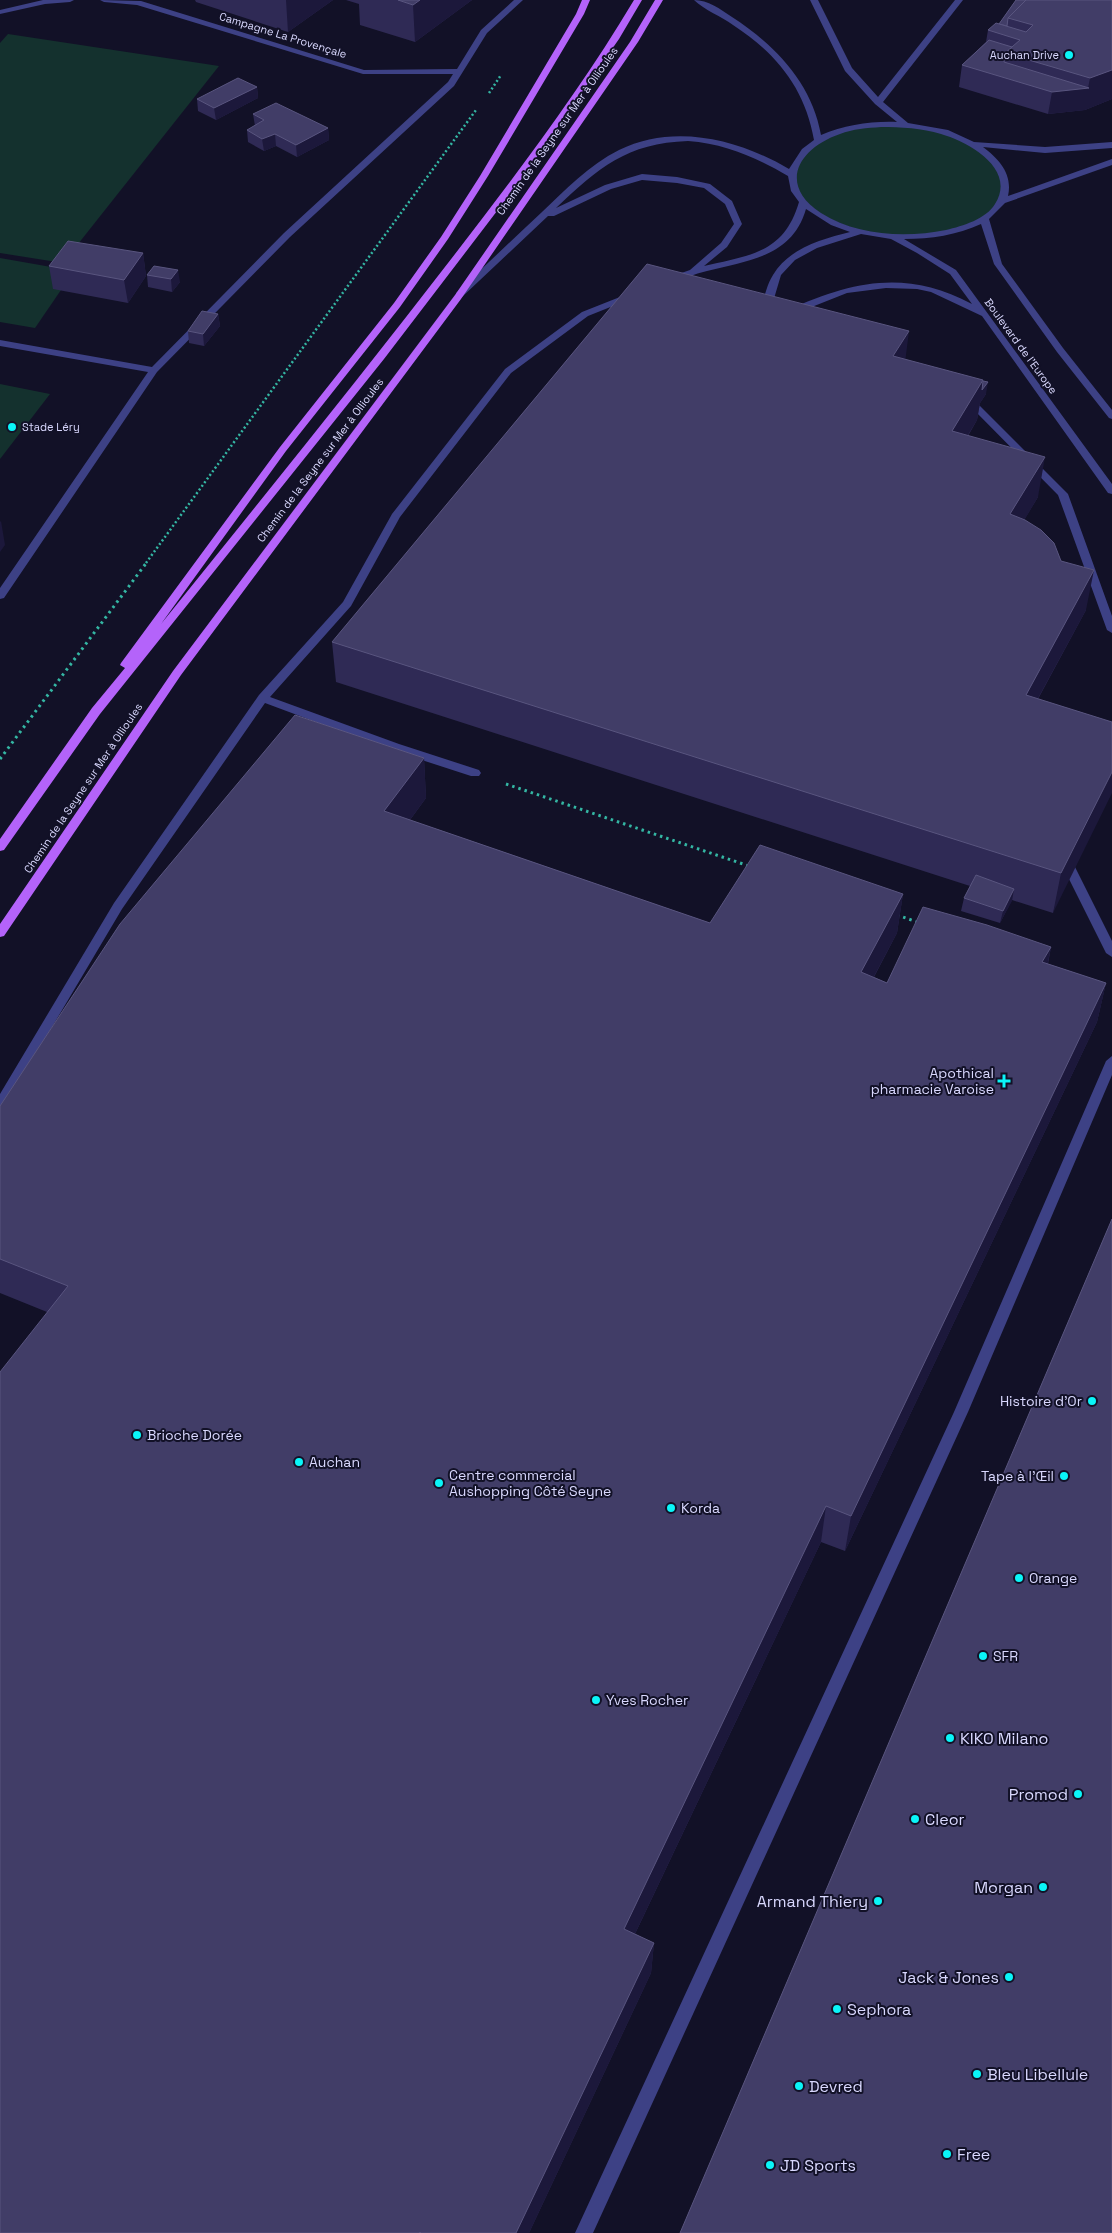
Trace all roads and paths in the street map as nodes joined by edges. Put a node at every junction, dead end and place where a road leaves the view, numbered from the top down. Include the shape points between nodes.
1 (70, 0) edge
2 (104, 0) edge
3 (519, 0) edge
4 (586, 0) edge
5 (638, 0) edge
6 (659, 0) edge
7 (698, 0) edge
8 (814, 0) edge
9 (959, 0) edge
10 (0, 12) edge
11 (459, 71) junction
12 (504, 72) dead end
13 (486, 96) dead end
14 (878, 102) junction
15 (480, 104) dead end
16 (905, 125) junction
17 (818, 140) junction
18 (973, 144) junction
19 (1112, 145) edge
20 (1112, 162) edge
21 (791, 174) junction
22 (1001, 201) junction
23 (803, 202) junction
24 (984, 218) junction
25 (540, 219) junction
26 (862, 232) junction
27 (891, 236) junction
28 (688, 273) junction
29 (701, 280) edge
30 (657, 286) edge
31 (639, 293) edge
32 (458, 297) junction
33 (585, 314) junction
34 (985, 314) junction
35 (761, 316) edge
36 (782, 316) edge
37 (603, 318) edge
38 (0, 343) edge
39 (154, 370) junction
40 (977, 408) edge
41 (1112, 416) edge
42 (1112, 491) edge
43 (0, 596) edge
44 (1112, 630) edge
45 (263, 698) junction
46 (96, 711) junction
47 (0, 760) edge
48 (475, 773) joint
49 (0, 847) edge
50 (1060, 850) edge
51 (755, 868) edge
52 (896, 915) edge
53 (924, 924) edge
54 (0, 933) edge
55 (1112, 953) edge
56 (1112, 1061) edge
57 (0, 1105) edge
58 (584, 2233) edge

1 - 10 street
2 - 11 street, Campagne La Provençale via 138,3 363,72
3 - 11 street via 484,32
4 - 46 main road via 445,237 397,305 283,449 141,640
5 - 46 main road, Chemin de la Seyne sur Mer à Ollioules via 615,39 517,180 381,357
6 - 32 main road, Chemin de la Seyne sur Mer à Ollioules via 634,42
7 - 17 street via 745,30 779,60 798,83 810,106
8 - 14 street via 848,69
9 - 14 street
11 - 39 street via 451,84 287,235
12 - 13 path
14 - 16 street
15 - 47 path
16 - 17 street via 858,127
16 - 18 street via 946,133
17 - 21 street via 794,163
18 - 19 street via 1045,150
18 - 22 street via 991,156 1002,170 1006,186
20 - 22 street
21 - 23 street
21 - 25 street via 730,145 672,139 643,144 621,152 595,170
22 - 24 street
23 - 26 street via 818,214
23 - 28 street via 796,224 770,248 750,259
24 - 27 street via 966,228 943,234
24 - 41 street via 998,264
25 - 28 street via 608,187 642,177 707,186 729,203 738,224 724,245
25 - 32 street
26 - 27 street
26 - 35 street via 813,246 792,260 777,274
27 - 34 street, Boulevard de l'Europe via 953,272
28 - 29 street
28 - 30 street
31 - 33 street
32 - 54 main road, Chemin de la Seyne sur Mer à Ollioules via 176,672
33 - 37 street
33 - 45 street via 508,371 396,516 351,605
34 - 36 street via 924,287 886,285 852,288
34 - 42 street, Boulevard de l'Europe
38 - 39 street
39 - 43 street
40 - 44 street via 1063,494
45 - 48 street via 394,747
45 - 57 street via 118,906
46 - 49 main road, Chemin de la Seyne sur Mer à Ollioules
48 - 51 path
50 - 55 street
52 - 53 path
56 - 58 street via 961,1412

